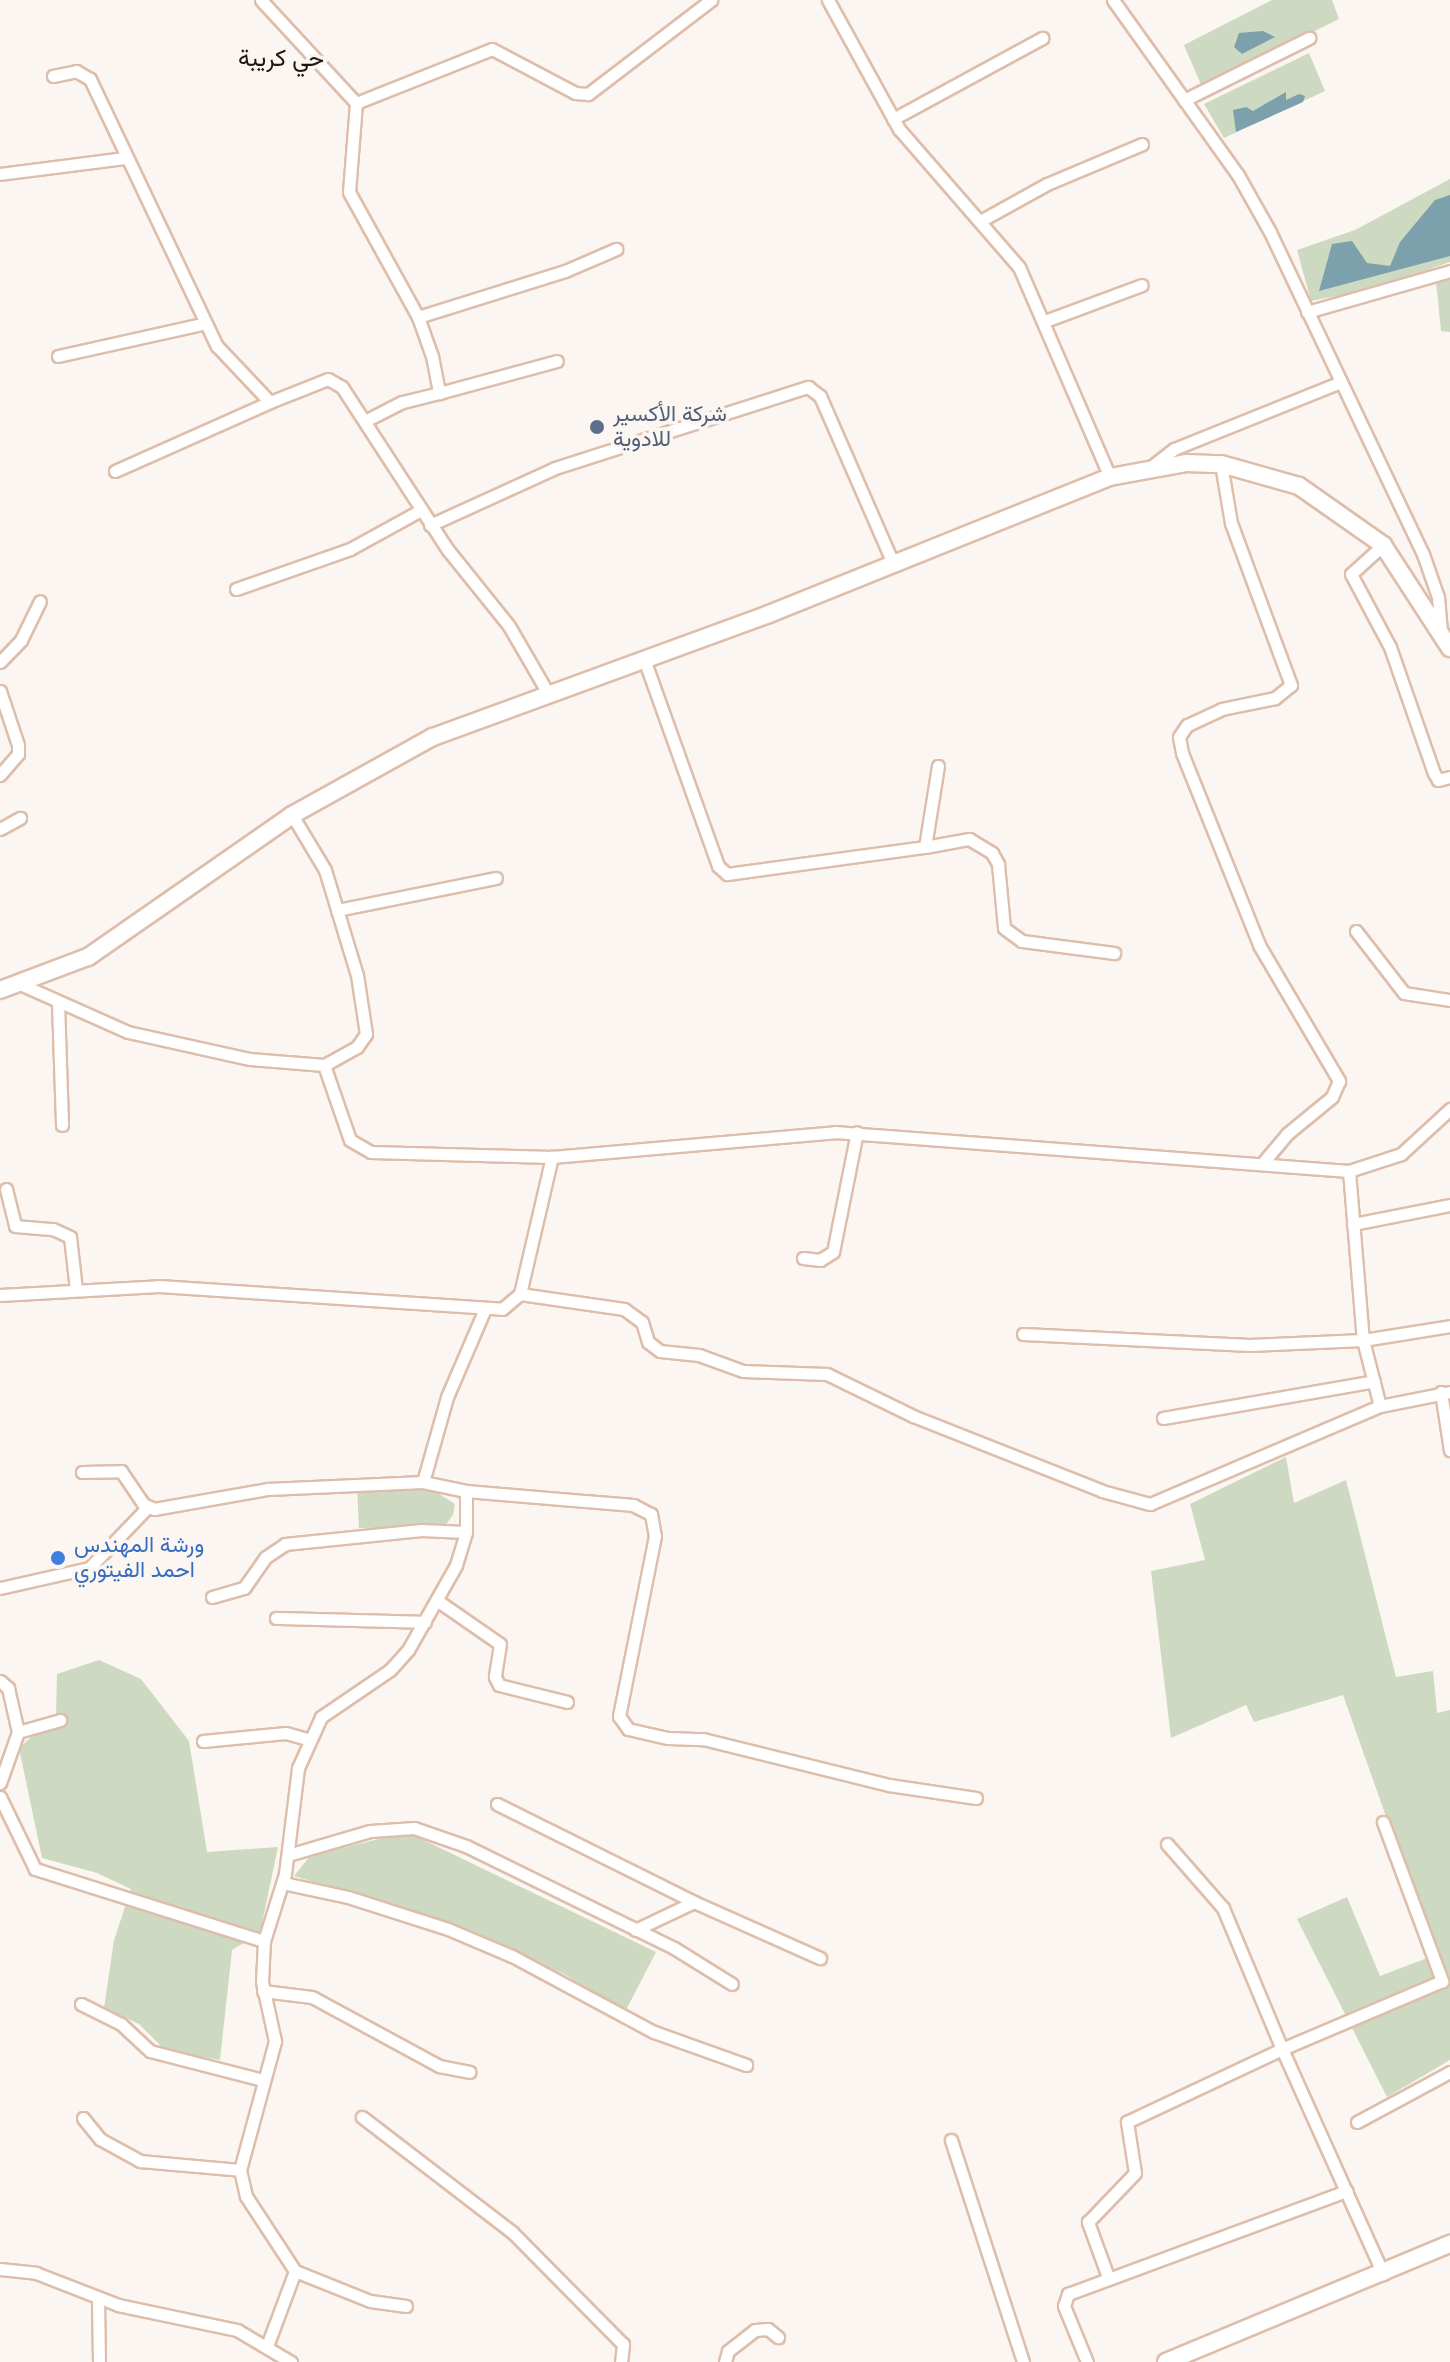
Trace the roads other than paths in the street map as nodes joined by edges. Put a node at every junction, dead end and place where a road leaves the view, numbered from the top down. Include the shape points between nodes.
1 (261, 0) edge
2 (711, 0) edge
3 (828, 0) edge
4 (1113, 0) edge
5 (1042, 38) dead end
6 (1309, 38) dead end
7 (53, 76) dead end
8 (1184, 100) junction
9 (356, 103) junction
10 (893, 119) junction
11 (1142, 144) dead end
12 (125, 158) junction
13 (0, 174) edge
14 (982, 220) junction
15 (616, 249) dead end
16 (1450, 271) edge
17 (1142, 285) dead end
18 (1307, 312) junction
19 (418, 317) junction
20 (1045, 321) junction
21 (202, 324) junction
22 (58, 356) dead end
23 (557, 361) dead end
24 (1338, 383) junction
25 (439, 393) junction
26 (270, 402) junction
27 (365, 421) junction
28 (1221, 464) junction
29 (1147, 470) junction
30 (115, 471) dead end
31 (1110, 477) junction
32 (421, 510) junction
33 (430, 525) junction
34 (1383, 545) junction
35 (894, 565) junction
36 (236, 589) dead end
37 (40, 601) dead end
38 (1446, 641) edge
39 (644, 659) junction
40 (0, 662) edge
41 (0, 691) edge
42 (549, 695) junction
43 (938, 766) dead end
44 (0, 775) edge
45 (1450, 777) edge
46 (292, 815) junction
47 (20, 818) dead end
48 (0, 829) edge
49 (925, 847) junction
50 (496, 878) dead end
51 (337, 910) junction
52 (1356, 931) dead end
53 (1114, 953) dead end
54 (20, 984) junction
55 (0, 990) edge
56 (1450, 1000) edge
57 (58, 1003) junction
58 (324, 1065) junction
59 (1450, 1109) edge
60 (62, 1125) dead end
61 (857, 1132) junction
62 (552, 1157) junction
63 (1263, 1163) junction
64 (1349, 1171) junction
65 (6, 1189) dead end
66 (1450, 1205) edge
67 (1353, 1224) junction
68 (803, 1258) dead end
69 (76, 1290) junction
70 (520, 1294) junction
71 (0, 1295) edge
72 (484, 1311) junction
73 (1450, 1326) edge
74 (1023, 1334) dead end
75 (1363, 1340) junction
76 (1374, 1381) junction
77 (1446, 1392) edge
78 (1380, 1406) junction
79 (1163, 1418) dead end
80 (1450, 1450) edge
81 (82, 1472) dead end
82 (423, 1482) junction
83 (466, 1491) junction
84 (147, 1508) junction
85 (466, 1532) junction
86 (0, 1588) edge
87 (212, 1597) dead end
88 (438, 1601) junction
89 (276, 1618) dead end
90 (425, 1622) junction
91 (0, 1681) edge
92 (567, 1702) dead end
93 (60, 1720) dead end
94 (18, 1732) junction
95 (307, 1739) junction
96 (203, 1741) dead end
97 (0, 1783) edge
98 (0, 1797) edge
99 (976, 1798) dead end
100 (497, 1804) dead end
101 (1383, 1822) dead end
102 (1167, 1844) dead end
103 (288, 1855) junction
104 (283, 1883) junction
105 (694, 1902) junction
106 (635, 1930) junction
107 (264, 1941) junction
108 (820, 1958) dead end
109 (732, 1984) dead end
110 (263, 1991) junction
111 (81, 2004) dead end
112 (1282, 2049) junction
113 (746, 2065) dead end
114 (469, 2072) dead end
115 (1450, 2072) edge
116 (263, 2080) junction
117 (362, 2117) dead end
118 (83, 2118) dead end
119 (1357, 2122) dead end
120 (951, 2140) dead end
121 (240, 2170) junction
122 (1347, 2191) junction
123 (1450, 2244) edge
124 (0, 2269) edge
125 (295, 2271) junction
126 (1383, 2274) junction
127 (1108, 2277) junction
128 (98, 2299) junction
129 (406, 2306) dead end
130 (778, 2337) dead end
131 (267, 2346) junction
132 (99, 2362) edge
133 (291, 2362) edge
134 (621, 2362) edge
135 (725, 2362) edge
136 (1023, 2362) edge
137 (1087, 2362) edge
138 (1166, 2362) edge

1 - 9 street
2 - 9 street via 588,94 575,93 492,49
3 - 10 street
4 - 8 street
5 - 10 street
6 - 8 street
7 - 12 street via 76,71 90,79
8 - 18 street via 1238,175
9 - 19 street via 349,192
10 - 14 street
11 - 14 street via 1047,184
12 - 13 street
12 - 21 street
14 - 20 street via 1019,267
15 - 19 street via 565,271
16 - 18 street
17 - 20 street
18 - 24 street
19 - 25 street
20 - 31 street
21 - 22 street
21 - 26 street
23 - 25 street
24 - 29 street via 1174,449
24 - 38 street via 1423,554
25 - 27 street via 402,402
26 - 27 street via 328,379 342,387
26 - 30 street
27 - 32 street
28 - 29 main road
28 - 34 main road via 1299,486
28 - 63 street via 1231,523 1291,685 1275,698 1222,709 1187,725 1179,737 1182,753 1259,945 1339,1081 1332,1097 1287,1134
29 - 31 main road
31 - 35 main road
32 - 33 street
32 - 36 street via 350,549
33 - 35 street via 555,468 808,387 820,396
33 - 42 street via 509,626
34 - 38 main road
34 - 45 street via 1351,574 1390,647 1434,773 1438,780
35 - 39 main road
37 - 40 street via 36,618
39 - 42 main road
39 - 49 street via 723,872 746,875
41 - 44 street via 18,754
42 - 46 main road via 433,737
43 - 49 street
46 - 51 street via 325,870
46 - 54 main road via 113,941
47 - 48 street
49 - 53 street via 969,839 992,853 998,864 1004,928 1022,941
50 - 51 street
51 - 58 street via 357,975 366,1034 357,1047
52 - 56 street via 1404,993
54 - 55 main road
54 - 57 street
57 - 58 street via 128,1032 181,1046
57 - 60 street
58 - 62 street via 350,1140 360,1149
59 - 64 street via 1401,1154
61 - 62 street
61 - 63 street
61 - 68 street via 833,1252 820,1260
62 - 70 street
63 - 64 street
64 - 67 street
65 - 69 street via 15,1226 53,1229 70,1237
66 - 67 street
67 - 75 street
69 - 71 street
69 - 72 street via 159,1286
70 - 72 street via 502,1309
70 - 78 street via 624,1309 642,1322 648,1342 660,1351 699,1355 743,1371 827,1374 913,1416 1102,1491 1150,1504
72 - 82 street via 447,1397
73 - 75 street
74 - 75 street via 1250,1345
75 - 76 street
76 - 78 street
76 - 79 street
77 - 78 street
77 - 80 street
81 - 84 street via 121,1471
82 - 83 street
82 - 84 street via 268,1489
83 - 85 street
83 - 99 street via 633,1505 651,1514 655,1536 619,1716 628,1729 703,1739 889,1785
84 - 86 street via 89,1568
85 - 87 street via 421,1530 285,1544 266,1557 244,1588
85 - 88 street
88 - 90 street
88 - 92 street via 500,1644 495,1677 499,1685
89 - 90 street
90 - 95 street via 390,1670 336,1703
91 - 94 street via 8,1688
93 - 94 street
94 - 97 street
95 - 96 street via 278,1733
95 - 103 street via 291,1810
98 - 107 street via 35,1869
100 - 105 street
101 - 112 street via 1442,1981
102 - 112 street via 1223,1908
103 - 104 street
103 - 106 street via 370,1831 414,1828 466,1846
104 - 107 street
104 - 113 street via 448,1929 512,1956 654,2032
105 - 106 street
105 - 108 street
106 - 109 street
107 - 110 street
110 - 114 street via 312,1997 439,2066
110 - 116 street via 275,2031
111 - 116 street via 121,2024 150,2051
112 - 122 street
112 - 127 street via 1127,2122 1135,2173 1088,2222
115 - 119 street
116 - 121 street
117 - 134 street via 512,2232 623,2344
118 - 121 street via 100,2139 140,2161
120 - 136 street
121 - 125 street via 246,2196
122 - 126 street
122 - 127 street
123 - 126 main road
124 - 128 street via 49,2276
125 - 129 street via 370,2301
125 - 131 street
126 - 138 main road
127 - 137 street via 1074,2290 1064,2300
128 - 131 street via 237,2330
128 - 132 street
130 - 135 street via 768,2329 755,2330 728,2351
131 - 133 street

